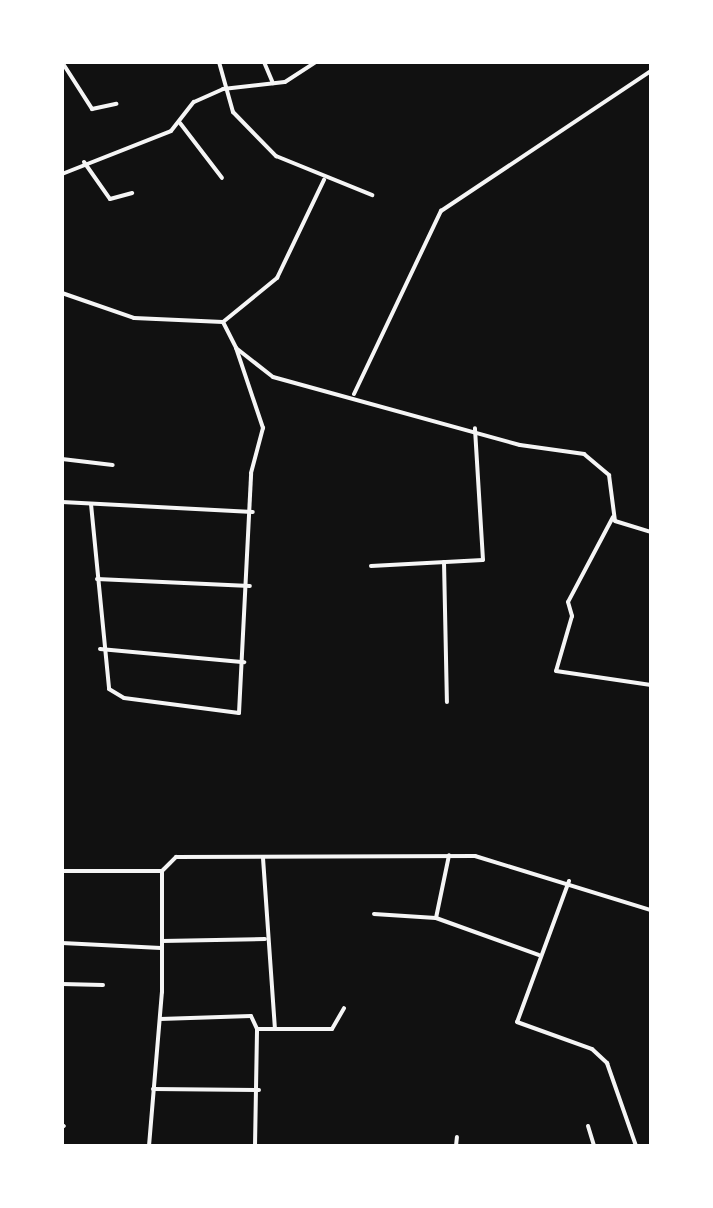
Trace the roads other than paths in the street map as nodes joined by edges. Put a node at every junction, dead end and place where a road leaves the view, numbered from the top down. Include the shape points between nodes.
1 (62, 62) edge
2 (219, 62) edge
3 (264, 62) edge
4 (316, 62) edge
5 (651, 71) edge
6 (273, 83) junction
7 (223, 89) junction
8 (116, 104) dead end
9 (180, 123) junction
10 (84, 162) junction
11 (62, 174) edge
12 (222, 178) dead end
13 (324, 180) junction
14 (132, 193) dead end
15 (372, 195) dead end
16 (62, 293) edge
17 (223, 322) junction
18 (236, 348) junction
19 (354, 394) junction
20 (475, 428) junction
21 (62, 459) edge
22 (113, 465) dead end
23 (62, 502) edge
24 (91, 504) junction
25 (253, 512) junction
26 (613, 517) junction
27 (651, 532) edge
28 (444, 562) junction
29 (371, 566) dead end
30 (97, 579) junction
31 (250, 586) junction
32 (100, 649) junction
33 (244, 662) junction
34 (651, 685) edge
35 (447, 702) dead end
36 (449, 855) junction
37 (263, 858) junction
38 (62, 871) edge
39 (162, 871) junction
40 (557, 873) dead end
41 (569, 881) junction
42 (651, 910) edge
43 (374, 914) dead end
44 (436, 918) junction
45 (265, 939) junction
46 (162, 941) junction
47 (62, 943) edge
48 (161, 948) junction
49 (539, 955) junction
50 (62, 984) edge
51 (103, 985) dead end
52 (344, 1008) dead end
53 (160, 1019) junction
54 (275, 1028) junction
55 (257, 1029) junction
56 (153, 1089) junction
57 (259, 1090) junction
58 (588, 1126) dead end
59 (457, 1137) dead end
60 (149, 1146) edge
61 (255, 1146) edge
62 (456, 1146) edge
63 (594, 1146) edge
64 (636, 1146) edge

1 - 8 street via 92,109
2 - 7 street
3 - 6 street
4 - 6 street
5 - 19 street via 441,211
6 - 7 street
7 - 9 street via 194,102
7 - 13 street via 258,140
9 - 10 street
9 - 12 street
10 - 11 street
10 - 14 street via 110,199
13 - 15 street
13 - 17 street via 272,285
16 - 17 street via 134,318
17 - 18 street
18 - 19 street via 273,377
18 - 25 street via 263,428 251,473
19 - 20 street
20 - 26 street via 596,461 612,483
20 - 28 street via 485,553 471,562
21 - 22 street
23 - 24 street
24 - 25 street
24 - 30 street
25 - 31 street
26 - 27 street via 624,529
26 - 34 street via 568,602 572,616 556,671
28 - 29 street
28 - 35 street
30 - 31 street
30 - 32 street
31 - 33 street
32 - 33 street
32 - 33 street via 115,696 233,713 242,710
36 - 37 street
36 - 41 street via 497,858
36 - 44 street
37 - 39 street via 168,858
37 - 45 street
38 - 39 street
39 - 46 street
40 - 41 street
41 - 42 street
41 - 49 street
43 - 44 street
44 - 49 street
45 - 46 street
45 - 54 street
46 - 48 street
47 - 48 street
48 - 53 street
49 - 64 street via 517,1022 592,1049 607,1063
50 - 51 street
52 - 54 street via 336,1028
53 - 55 street via 251,1016
53 - 56 street
54 - 55 street
55 - 57 street
56 - 57 street
56 - 60 street
57 - 61 street
58 - 63 street
59 - 62 street

